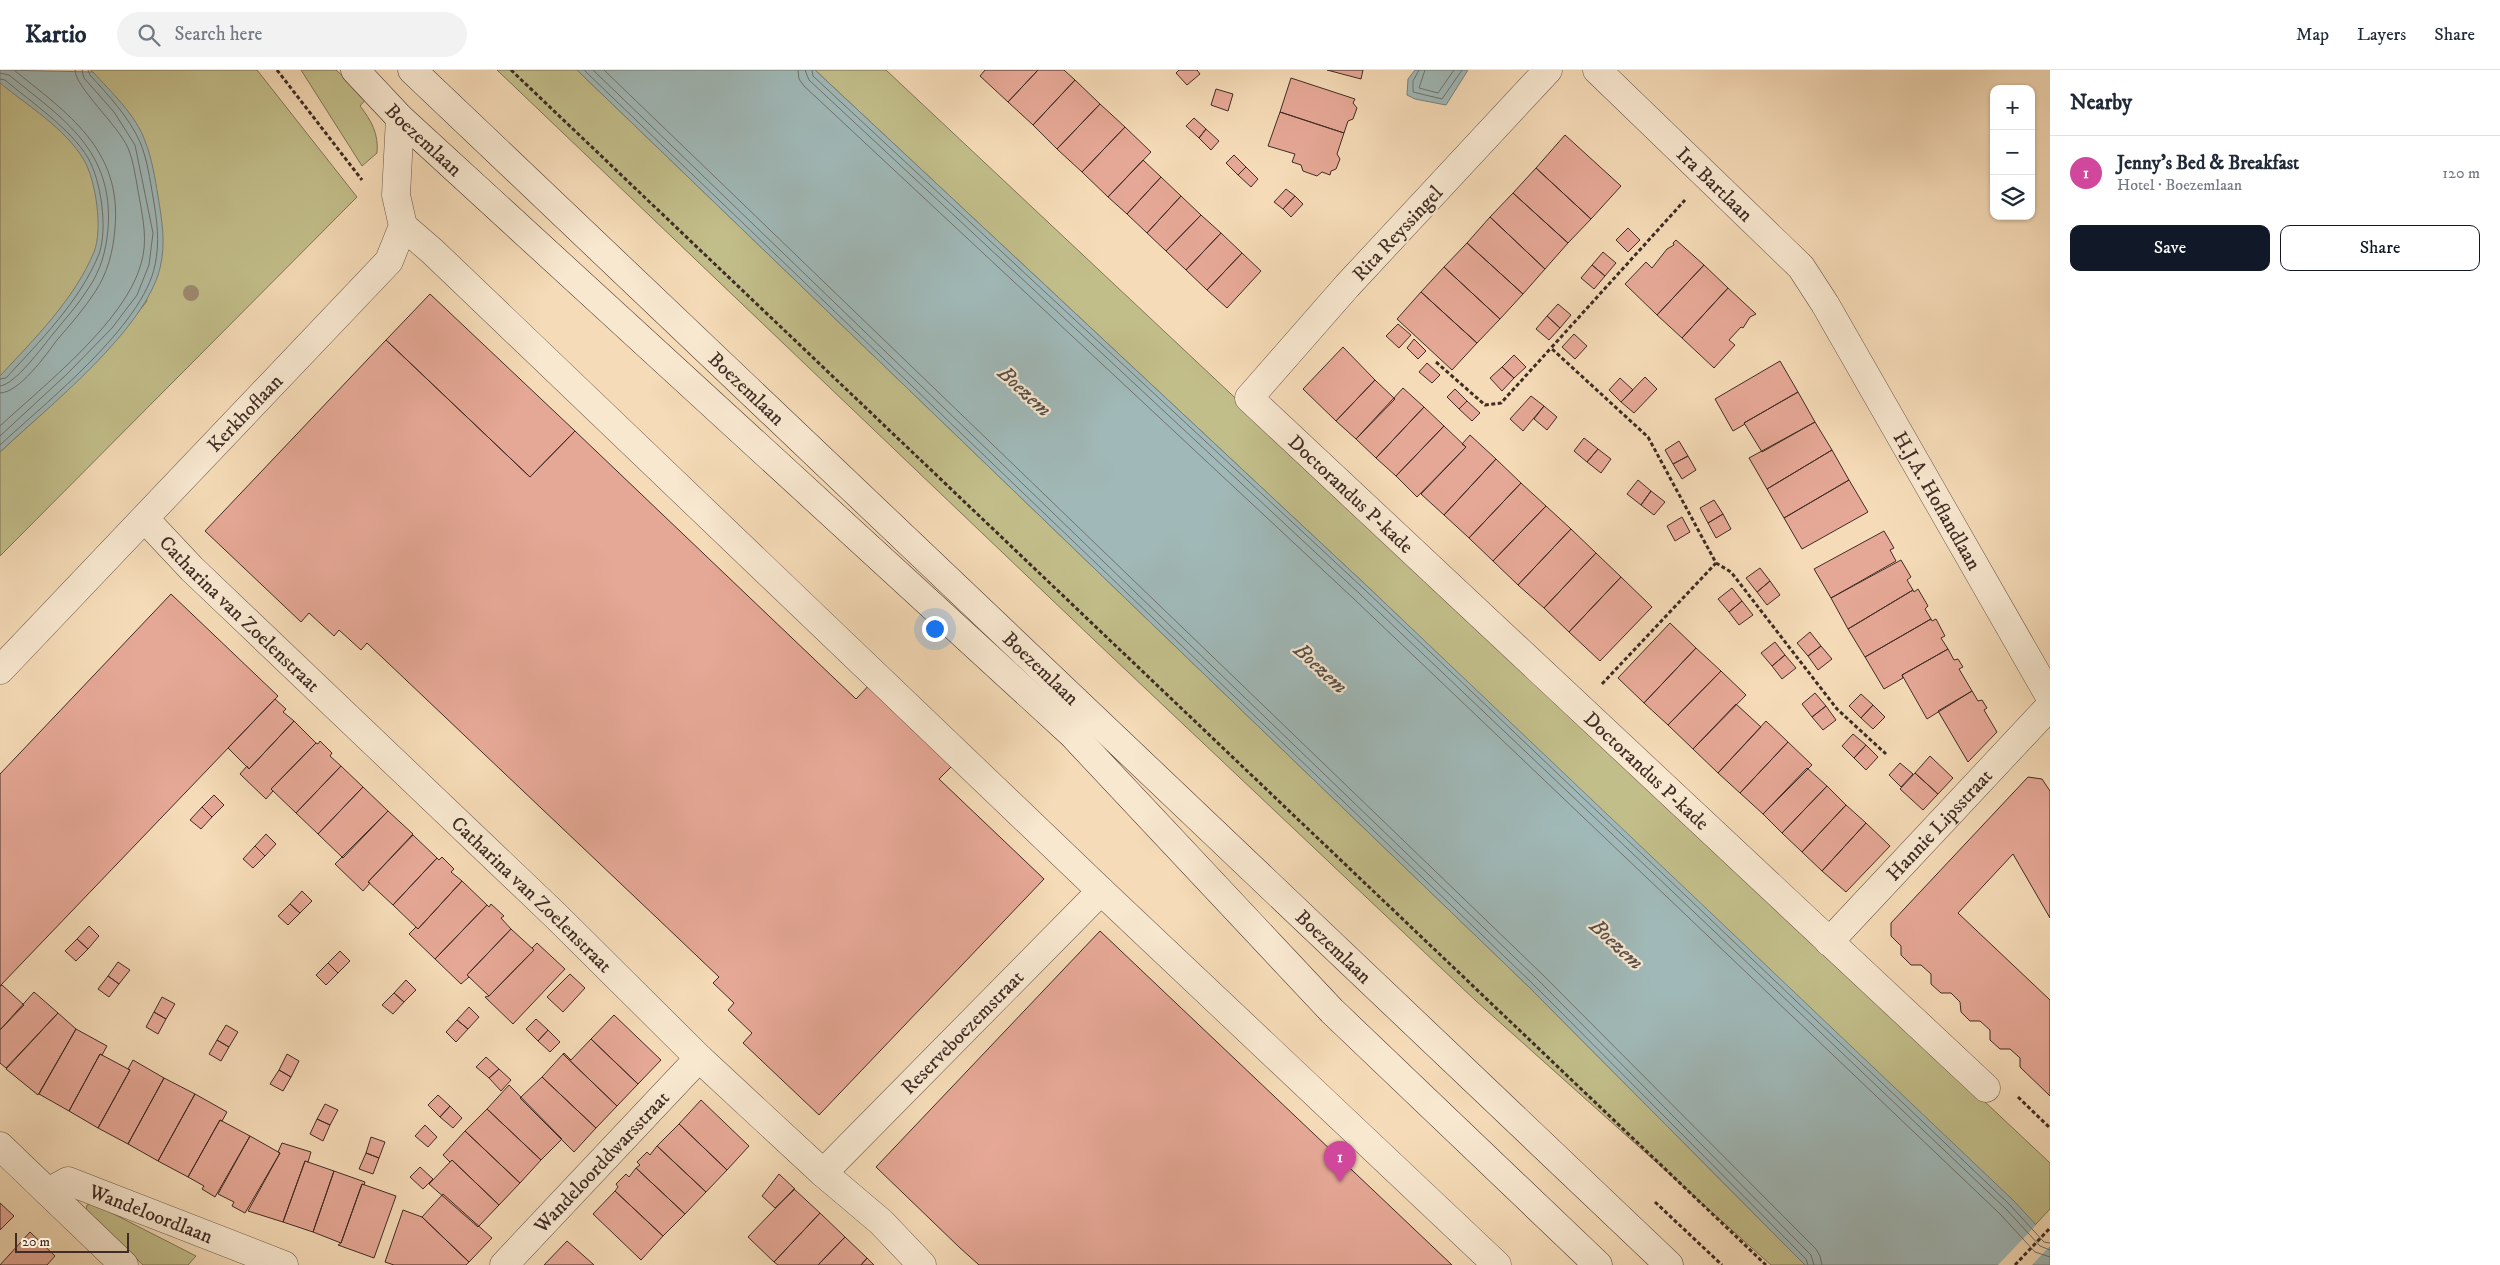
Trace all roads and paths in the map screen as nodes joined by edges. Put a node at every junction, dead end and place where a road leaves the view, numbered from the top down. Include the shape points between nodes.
1 (277, 70) edge
2 (355, 70) edge
3 (412, 70) edge
4 (511, 70) edge
5 (1548, 70) edge
6 (1596, 70) edge
7 (400, 118) junction
8 (1707, 176) junction
9 (364, 183) dead end
10 (403, 226) junction
11 (1825, 304) joint
12 (1551, 348) junction
13 (1436, 362) dead end
14 (1249, 398) joint
15 (145, 519) junction
16 (1716, 562) junction
17 (0, 670) edge
18 (2050, 697) edge
19 (2050, 706) edge
20 (1579, 708) junction
21 (1886, 754) dead end
22 (1101, 891) junction
23 (1829, 942) junction
24 (699, 1058) junction
25 (1986, 1088) joint
26 (2050, 1128) edge
27 (0, 1146) edge
28 (823, 1173) junction
29 (48, 1192) junction
30 (2049, 1229) edge
31 (124, 1265) edge
32 (284, 1265) edge
33 (504, 1265) edge
34 (922, 1265) edge
35 (1497, 1265) edge
36 (1598, 1265) edge
37 (1669, 1265) edge
38 (1766, 1265) edge
39 (2015, 1265) edge

1 - 9 path
2 - 7 street, Boezemlaan
3 - 37 street, Boezemlaan
4 - 38 path
5 - 14 street, Rita Reyssingel via 1347,286
6 - 8 street, Ira Bartlaan
7 - 10 street via 396,195
7 - 36 street, Boezemlaan via 1072,734 1332,1011
8 - 11 street, Ira Bartlaan via 1801,267
8 - 12 path
10 - 15 street, Kerkhoflaan via 389,261
10 - 22 street
11 - 18 street, H.J.A. Hoflandlaan
12 - 13 path via 1501,403 1485,405
12 - 16 path via 1648,437
14 - 20 street, Doctorandus P-kade
15 - 17 street, Kerkhoflaan
15 - 24 street, Catharina van Zoelenstraat via 192,569 555,915
16 - 20 path
16 - 21 path via 1731,572 1837,709
19 - 23 street, Hannie Lipsstraat
20 - 23 street, Doctorandus P-kade
22 - 28 street, Reserveboezemstraat
22 - 35 street
23 - 25 street, Doctorandus P-kade
24 - 28 street, Catharina van Zoelenstraat
24 - 33 street, Wandeloorddwarsstraat
25 - 26 path via 2008,1087
27 - 29 street, Wandeloordlaan
28 - 34 street, Catharina van Zoelenstraat via 881,1222
29 - 31 street, Wandeloordlaan
29 - 32 street, Wandeloordlaan via 68,1181
30 - 39 path

